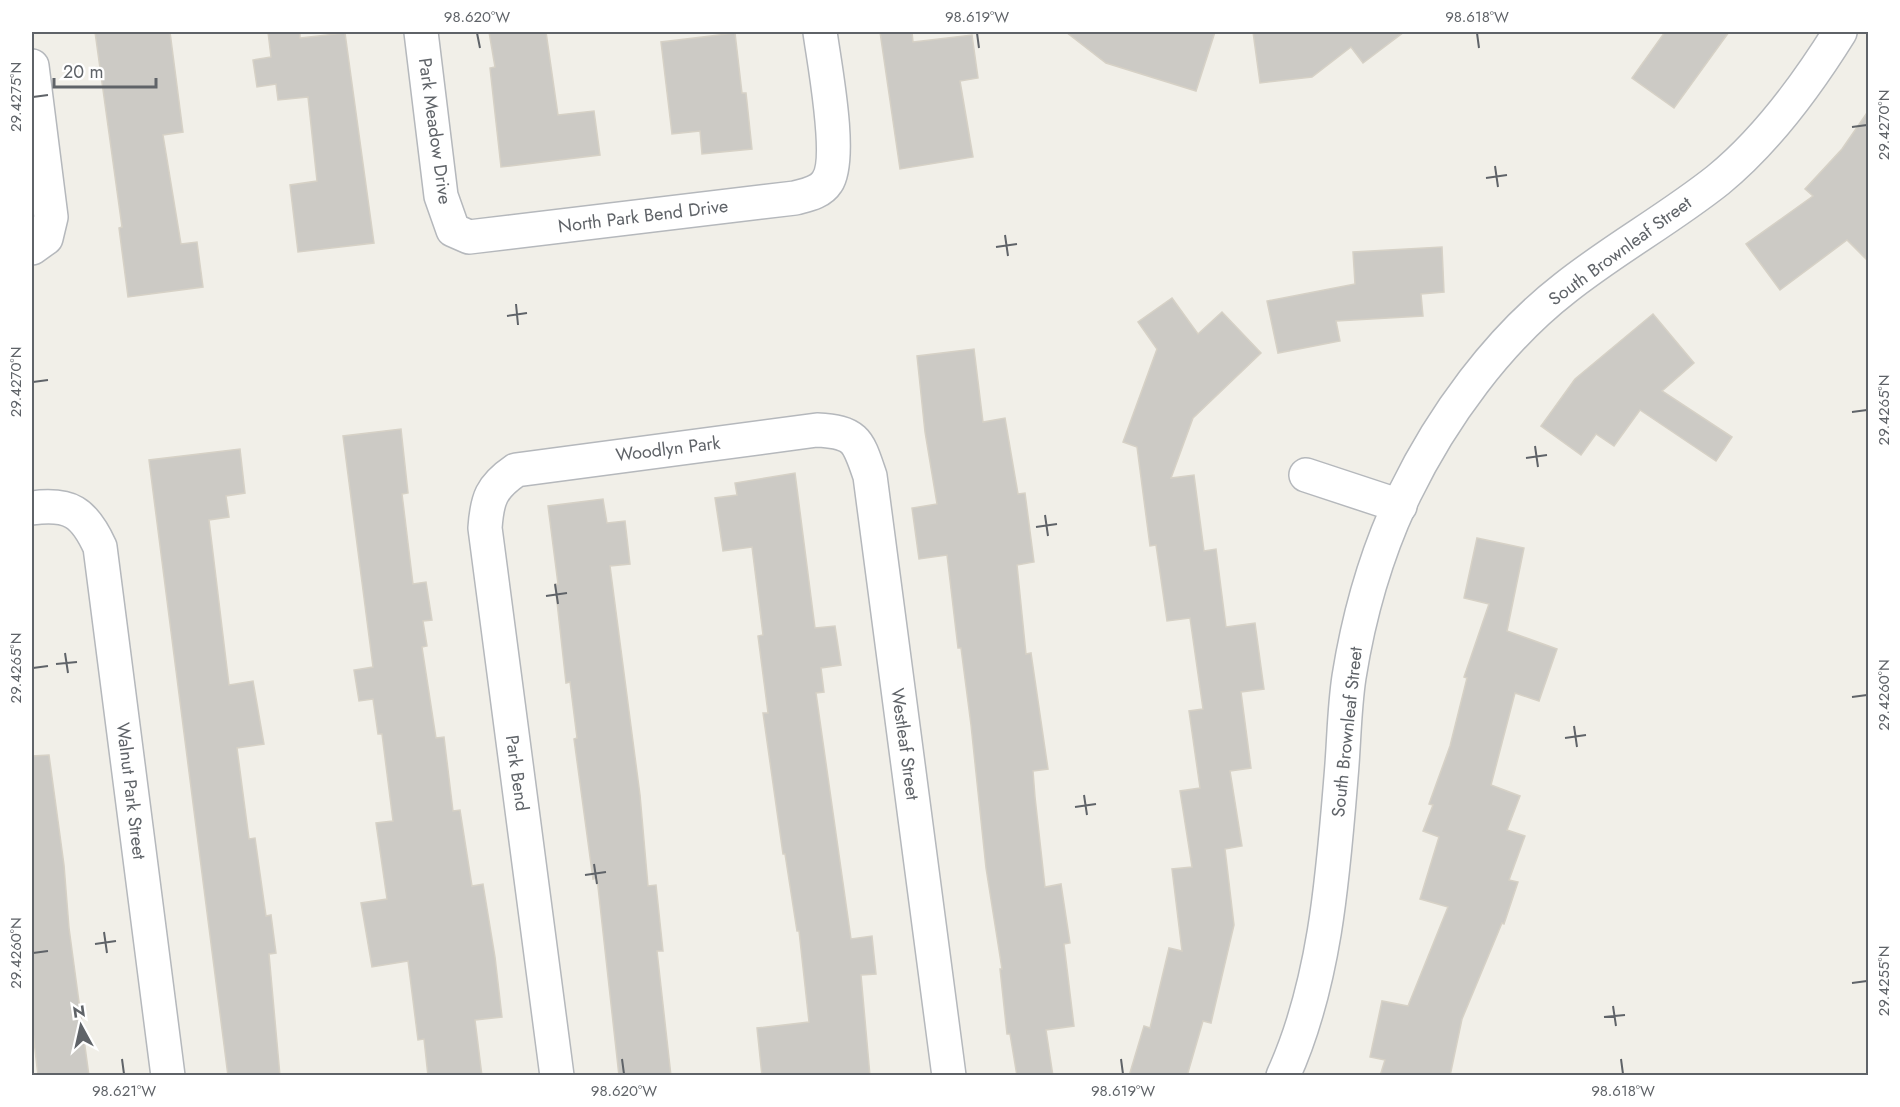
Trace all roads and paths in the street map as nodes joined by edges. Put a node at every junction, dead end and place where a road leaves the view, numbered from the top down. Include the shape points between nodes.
1 (421, 32) edge
2 (820, 32) edge
3 (1840, 32) edge
4 (32, 66) edge
5 (453, 230) joint
6 (39, 243) edge
7 (833, 431) joint
8 (1306, 475) dead end
9 (506, 477) joint
10 (1400, 506) junction
11 (32, 508) edge
12 (168, 1076) edge
13 (557, 1076) edge
14 (949, 1076) edge
15 (1283, 1076) edge

1 - 5 street, Park Meadow Drive via 441,196
2 - 5 street, North Park Bend Drive via 833,155 829,179 814,193 469,237
3 - 10 street, South Brownleaf Street via 1816,71 1764,136 1718,179 1563,289 1516,334 1473,383 1436,437
4 - 6 street via 51,217
7 - 9 street, Woodlyn Park via 533,466
7 - 14 street, Westleaf Street via 850,435 858,443 870,476
8 - 10 street
9 - 13 street, Park Bend via 487,503 485,528
10 - 15 street, South Brownleaf Street via 1361,617 1349,680 1335,848 1322,940 1313,983
11 - 12 street, Walnut Park Street via 53,505 78,513 100,547

